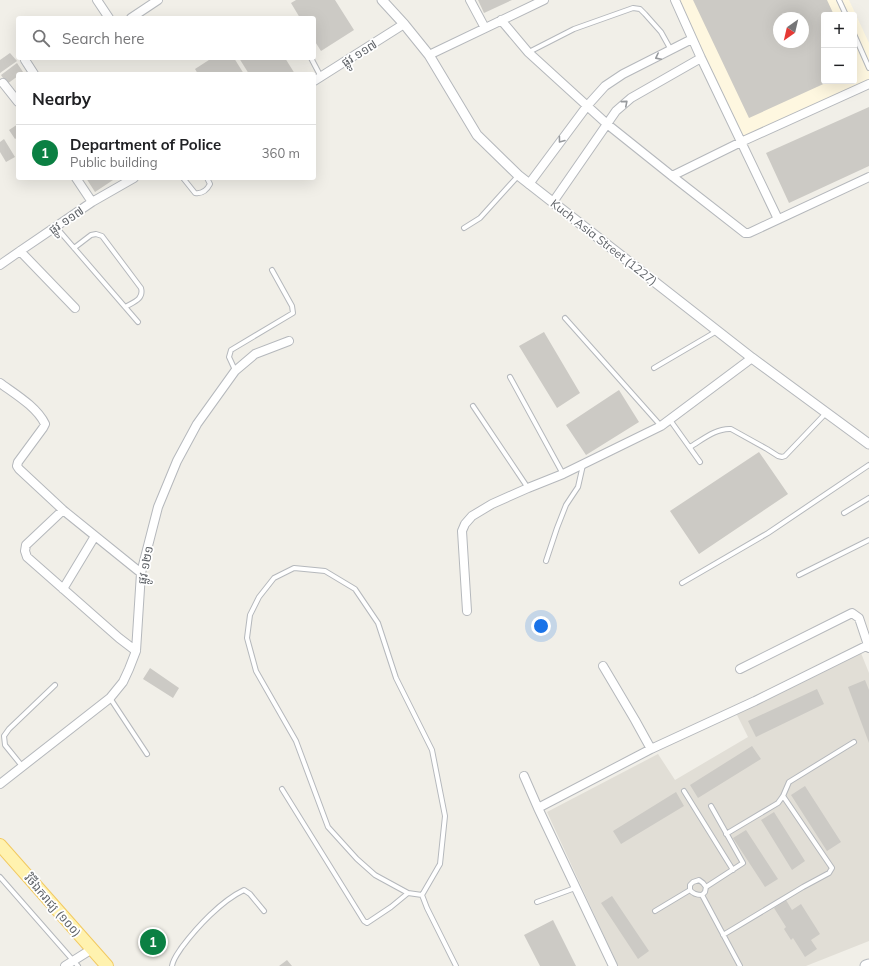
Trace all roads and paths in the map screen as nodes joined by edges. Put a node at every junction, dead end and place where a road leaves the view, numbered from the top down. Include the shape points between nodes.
1 (96, 0) edge
2 (158, 0) edge
3 (382, 0) edge
4 (470, 0) edge
5 (544, 0) edge
6 (675, 0) edge
7 (839, 0) edge
8 (845, 12) edge
9 (108, 16) edge
10 (134, 16) edge
11 (501, 20) junction
12 (404, 24) junction
13 (485, 28) junction
14 (692, 39) junction
15 (857, 41) edge
16 (671, 50) junction
17 (528, 52) junction
18 (429, 55) junction
19 (701, 58) junction
20 (25, 60) dead end
21 (312, 60) edge
22 (869, 68) edge
23 (33, 72) edge
24 (315, 72) edge
25 (317, 79) edge
26 (3, 83) dead end
27 (869, 84) edge
28 (16, 99) edge
29 (587, 106) junction
30 (607, 124) junction
31 (742, 142) junction
32 (518, 175) junction
33 (672, 176) junction
34 (869, 177) edge
35 (77, 180) edge
36 (130, 180) edge
37 (185, 180) edge
38 (208, 180) edge
39 (529, 184) junction
40 (92, 202) junction
41 (553, 202) junction
42 (778, 219) junction
43 (56, 226) junction
44 (464, 228) dead end
45 (74, 248) junction
46 (20, 251) junction
47 (0, 265) edge
48 (272, 270) dead end
49 (125, 307) junction
50 (75, 308) dead end
51 (565, 318) dead end
52 (138, 322) dead end
53 (717, 330) junction
54 (289, 341) dead end
55 (752, 358) junction
56 (654, 368) dead end
57 (235, 371) junction
58 (510, 377) dead end
59 (0, 383) edge
60 (473, 406) dead end
61 (827, 412) junction
62 (670, 419) junction
63 (661, 426) junction
64 (869, 444) edge
65 (690, 447) junction
66 (700, 462) dead end
67 (583, 464) junction
68 (869, 465) edge
69 (563, 474) junction
70 (528, 488) junction
71 (869, 498) edge
72 (63, 510) junction
73 (844, 513) dead end
74 (95, 536) junction
75 (869, 540) edge
76 (546, 561) dead end
77 (141, 573) junction
78 (799, 574) dead end
79 (682, 583) dead end
80 (63, 589) junction
81 (467, 611) dead end
82 (868, 646) edge
83 (136, 651) junction
84 (603, 666) dead end
85 (740, 669) dead end
86 (55, 685) dead end
87 (110, 698) junction
88 (854, 742) dead end
89 (651, 749) junction
90 (147, 754) dead end
91 (22, 766) junction
92 (524, 776) dead end
93 (0, 784) edge
94 (282, 789) dead end
95 (684, 791) dead end
96 (783, 796) junction
97 (711, 806) dead end
98 (538, 808) junction
99 (726, 834) junction
100 (0, 845) edge
101 (732, 870) junction
102 (0, 877) edge
103 (706, 887) junction
104 (576, 888) junction
105 (690, 890) junction
106 (408, 893) junction
107 (422, 895) junction
108 (702, 895) junction
109 (537, 902) dead end
110 (264, 911) dead end
111 (655, 911) dead end
112 (723, 935) junction
113 (92, 949) junction
114 (76, 964) edge
115 (869, 965) edge
116 (65, 966) edge
117 (107, 966) edge
118 (172, 966) edge
119 (456, 966) edge
120 (613, 966) edge
121 (740, 966) edge
122 (866, 966) edge

1 - 9 street
2 - 10 street
3 - 12 street, Kuch Asia Street (1227)
4 - 13 street
5 - 11 street
6 - 14 street
7 - 8 lane
11 - 13 street
11 - 17 street
12 - 18 street, Kuch Asia Street (1227)
12 - 25 street, ផ្លូវ ១១៧
13 - 18 street
14 - 16 street
14 - 19 street
15 - 22 lane
16 - 17 lane via 661,32 645,14 640,9 633,8 574,29
16 -> 29 street via 623,74 605,86
17 - 29 street
18 - 32 street, Kuch Asia Street (1227) via 477,136
30 -> 19 street via 616,111 631,98
19 - 31 street
20 - 23 street
21 - 24 lane
26 - 28 street
27 - 31 street
29 - 30 street
29 -> 39 street
30 - 33 street
30 - 41 street
31 - 33 street
31 - 42 street
32 - 39 street, Kuch Asia Street (1227)
32 - 44 lane via 480,218
33 - 42 street via 746,233
34 - 42 street
35 - 40 street
36 - 40 street, ផ្លូវ ១១៧
37 - 38 lane via 195,193 205,191 210,184
39 - 41 street, Kuch Asia Street (1227)
40 - 43 street, ផ្លូវ ១១៧
41 - 53 street, Kuch Asia Street (1227)
43 - 45 lane
43 - 46 street, ផ្លូវ ១១៧
45 - 49 lane
45 - 49 lane via 91,234 102,236 141,288 140,298
46 - 47 street, ផ្លូវ ១១៧
46 - 50 street
48 - 57 lane via 292,306 293,313 231,350 229,357
49 - 52 lane
51 - 63 lane
53 - 55 street, Kuch Asia Street (1227)
53 - 56 lane
54 - 57 street, ផ្លូវ ១២១ via 256,354
55 - 61 street, Kuch Asia Street (1227)
55 - 62 street
57 - 77 street, ផ្លូវ ១២១ via 197,424 177,461 158,507
58 - 69 lane
59 - 72 street via 43,419 43,428 17,466
60 - 70 lane
61 - 64 street, Kuch Asia Street (1227)
61 - 65 lane via 786,456 778,456 731,429 719,430
62 - 63 street
62 - 65 lane
63 - 67 street
65 - 66 lane
67 - 69 street
67 - 76 lane via 578,487 566,505
68 - 79 lane via 768,533
69 - 70 street
70 - 81 street via 472,516 462,530
71 - 73 lane
72 - 74 street
72 - 80 street via 26,545 25,551 27,557
74 - 77 street
74 - 80 street
75 - 78 lane
77 - 83 street, ផ្លូវ ១២១
80 - 83 street
82 - 85 street via 859,618 852,613
82 - 89 street
83 - 87 street, ផ្លូវ ១២១ via 123,682
84 - 89 street
86 - 91 lane via 4,736 5,745
87 - 90 lane
87 - 91 street, ផ្លូវ ១២១
88 - 96 lane via 789,782
89 - 98 street
91 - 93 street, ផ្លូវ ១២១
92 - 98 street
94 - 106 lane via 364,921 367,923
95 - 101 lane
96 - 99 lane via 778,803
96 - 112 lane via 832,868 829,873
97 - 99 lane
98 - 104 street
99 - 101 lane via 743,863
100 - 113 main road, វិថីឯករាជ្យ (១០០)
101 - 103 lane
102 - 114 lane
103 - 105 lane via 704,882 699,880 690,885
103 - 108 lane
104 - 109 lane
104 - 120 street
105 - 108 lane via 693,894
105 - 111 lane
106 - 107 lane
106 - 107 lane via 375,875 328,827 296,741 256,671 247,638 250,615 259,597 274,578 294,568 325,571 355,589 378,623 396,678 432,750 445,816 440,864
107 - 119 lane
108 - 112 lane
110 - 118 lane via 250,894 244,890 238,893 197,928 175,957
112 - 121 lane
113 - 114 street
113 - 117 main road, វិថីឯករាជ្យ (១០០)
114 - 116 street
115 - 122 main road

